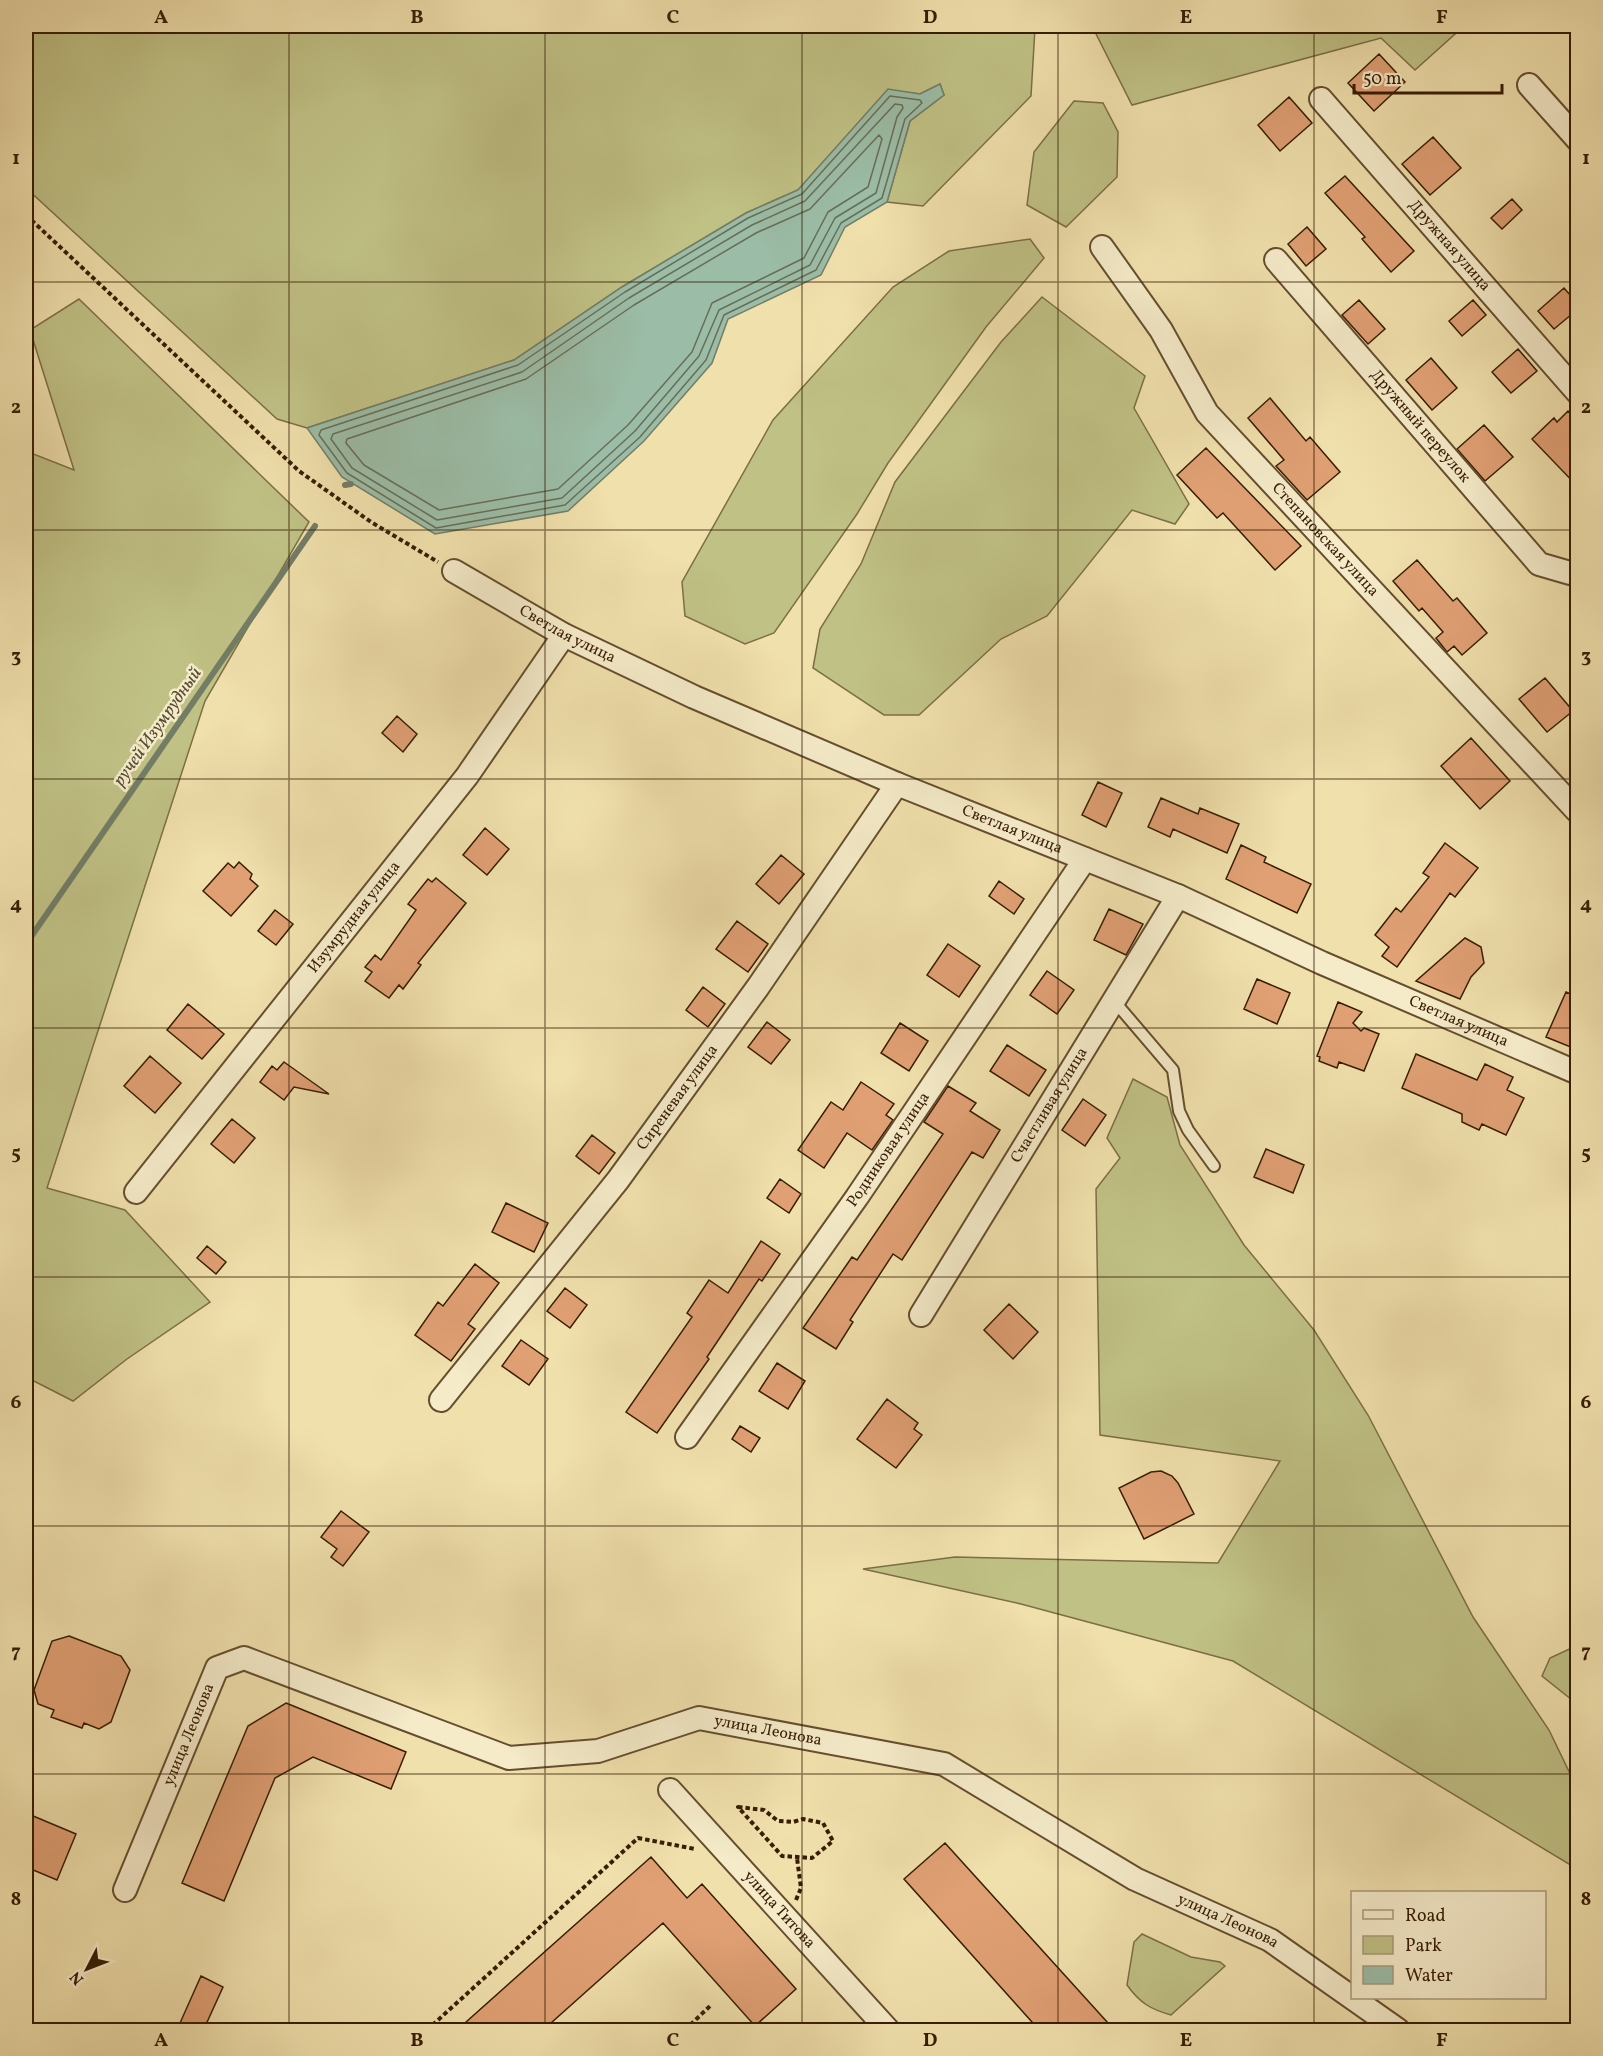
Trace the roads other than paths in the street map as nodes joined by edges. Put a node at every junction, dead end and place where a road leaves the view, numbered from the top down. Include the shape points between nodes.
1 (1529, 85) dead end
2 (1321, 99) dead end
3 (1578, 140) edge
4 (1102, 247) dead end
5 (1276, 260) dead end
6 (1578, 393) edge
7 (454, 572) road end
8 (1578, 572) edge
9 (564, 635) junction
10 (897, 784) junction
11 (1578, 812) edge
12 (1085, 859) junction
13 (1178, 896) junction
14 (1114, 1002) junction
15 (1578, 1073) edge
16 (1214, 1166) dead end
17 (136, 1192) dead end
18 (921, 1315) dead end
19 (441, 1400) dead end
20 (687, 1437) dead end
21 (670, 1790) dead end
22 (125, 1890) dead end
23 (1351, 1998) edge
24 (1353, 1999) edge
25 (888, 2031) edge
26 (1398, 2031) edge

1 - 3 street
2 - 6 street, Дружная улица
4 - 11 street, Степановская улица via 1161,330 1207,413
5 - 8 street, Дружный переулок via 1539,564
7 - 9 street, Светлая улица
9 - 10 street, Светлая улица via 694,697
9 - 17 street, Изумрудная улица via 467,776
10 - 12 street, Светлая улица
10 - 19 street, Сиреневая улица via 758,987 618,1180
12 - 13 street, Светлая улица
12 - 20 street, Родниковая улица via 857,1197
13 - 14 street, Счастливая улица
13 - 15 street, Светлая улица
14 - 16 lane via 1173,1070 1179,1111
14 - 18 street, Счастливая улица
21 - 25 street, улица Титова
22 - 23 street, улица Леонова via 217,1668 244,1658 509,1758 598,1751 699,1718 944,1764 1135,1880 1270,1940
24 - 26 street, улица Леонова

